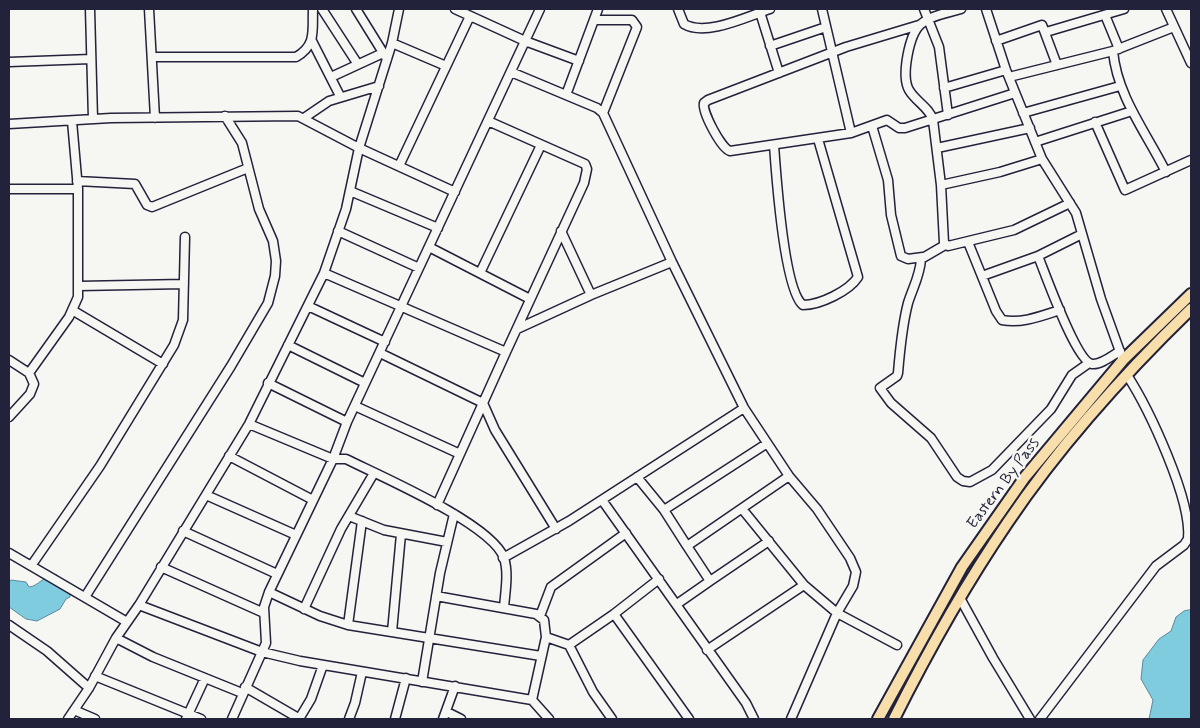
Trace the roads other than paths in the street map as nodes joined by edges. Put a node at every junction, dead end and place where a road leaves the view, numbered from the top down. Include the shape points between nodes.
1 (90, 9) edge
2 (149, 9) edge
3 (313, 9) edge
4 (322, 9) edge
5 (356, 9) edge
6 (399, 9) edge
7 (455, 9) edge
8 (540, 9) edge
9 (598, 9) edge
10 (678, 9) edge
11 (770, 9) edge
12 (822, 9) edge
13 (924, 9) edge
14 (960, 9) edge
15 (986, 9) edge
16 (1124, 9) edge
17 (1166, 9) edge
18 (759, 10) edge
19 (1105, 15) junction
20 (470, 16) junction
21 (928, 19) junction
22 (595, 20) junction
23 (920, 25) junction
24 (826, 27) junction
25 (1174, 28) junction
26 (1046, 32) junction
27 (312, 41) junction
28 (525, 41) junction
29 (996, 41) junction
30 (392, 43) junction
31 (770, 46) junction
32 (1116, 50) junction
33 (833, 52) junction
34 (385, 56) junction
35 (152, 57) junction
36 (91, 59) junction
37 (579, 61) junction
38 (9, 62) edge
39 (357, 63) junction
40 (1191, 63) edge
41 (1056, 65) junction
42 (446, 66) junction
43 (511, 72) junction
44 (779, 73) junction
45 (1007, 73) junction
46 (331, 77) junction
47 (379, 86) junction
48 (1120, 86) junction
49 (944, 88) junction
50 (1015, 93) junction
51 (566, 95) junction
52 (340, 96) junction
53 (1132, 111) junction
54 (604, 113) junction
55 (1023, 113) junction
56 (948, 115) junction
57 (225, 116) junction
58 (155, 118) junction
59 (304, 118) junction
60 (93, 119) junction
61 (933, 120) junction
62 (72, 121) junction
63 (488, 121) junction
64 (1095, 122) junction
65 (9, 124) edge
66 (872, 126) junction
67 (1030, 128) junction
68 (851, 133) junction
69 (818, 139) junction
70 (1035, 142) junction
71 (541, 144) junction
72 (774, 145) junction
73 (359, 148) junction
74 (937, 148) junction
75 (1042, 160) junction
76 (1191, 160) edge
77 (399, 166) junction
78 (248, 168) junction
79 (1166, 172) junction
80 (77, 185) junction
81 (941, 185) junction
82 (9, 189) edge
83 (350, 190) junction
84 (454, 192) junction
85 (1070, 203) junction
86 (438, 228) junction
87 (338, 231) junction
88 (561, 231) junction
89 (1082, 234) junction
90 (185, 237) dead end
91 (968, 242) junction
92 (946, 245) junction
93 (429, 248) junction
94 (1038, 256) junction
95 (923, 257) junction
96 (672, 262) junction
97 (419, 268) junction
98 (324, 273) junction
99 (480, 273) junction
100 (982, 276) junction
101 (184, 284) junction
102 (79, 286) junction
103 (1191, 294) edge
104 (591, 295) junction
105 (530, 299) junction
106 (308, 306) junction
107 (401, 307) junction
108 (1191, 309) edge
109 (72, 310) junction
110 (1060, 310) junction
111 (517, 329) junction
112 (385, 342) junction
113 (288, 346) junction
114 (506, 352) junction
115 (380, 353) junction
116 (1121, 355) junction
117 (9, 360) edge
118 (1089, 363) junction
119 (163, 364) junction
120 (29, 373) junction
121 (1128, 375) junction
122 (268, 383) junction
123 (365, 383) junction
124 (483, 403) junction
125 (354, 406) junction
126 (744, 408) junction
127 (9, 417) edge
128 (347, 422) junction
129 (248, 424) junction
130 (766, 444) junction
131 (460, 454) junction
132 (229, 456) junction
133 (333, 458) junction
134 (374, 473) junction
135 (789, 476) junction
136 (637, 477) junction
137 (206, 495) junction
138 (313, 500) junction
139 (602, 500) junction
140 (437, 505) junction
141 (664, 510) junction
142 (743, 510) junction
143 (454, 514) junction
144 (348, 516) junction
145 (362, 521) junction
146 (556, 528) junction
147 (183, 531) junction
148 (626, 533) junction
149 (296, 534) junction
150 (401, 534) junction
151 (769, 541) junction
152 (447, 542) junction
153 (688, 546) junction
154 (9, 553) edge
155 (504, 558) junction
156 (31, 566) junction
157 (160, 567) junction
158 (277, 574) junction
159 (659, 579) junction
160 (710, 581) junction
161 (804, 585) junction
162 (269, 592) junction
163 (436, 596) junction
164 (85, 597) junction
165 (960, 598) junction
166 (677, 604) junction
167 (139, 605) junction
168 (504, 608) junction
169 (304, 609) junction
170 (837, 612) junction
171 (264, 613) junction
172 (614, 614) junction
173 (540, 616) junction
174 (127, 622) junction
175 (9, 625) edge
176 (348, 625) junction
177 (392, 632) junction
178 (430, 637) junction
179 (546, 637) junction
180 (116, 638) junction
181 (569, 645) junction
182 (897, 645) dead end
183 (707, 650) junction
184 (262, 652) junction
185 (541, 656) junction
186 (323, 665) junction
187 (362, 672) junction
188 (95, 676) junction
189 (205, 678) junction
190 (406, 678) junction
191 (422, 682) junction
192 (455, 686) junction
193 (90, 688) junction
194 (243, 690) junction
195 (532, 700) junction
196 (74, 710) junction
197 (445, 716) edge
198 (187, 717) edge
199 (1027, 718) edge
200 (68, 719) edge
201 (95, 719) edge
202 (201, 719) edge
203 (232, 719) edge
204 (299, 719) edge
205 (349, 719) edge
206 (395, 719) edge
207 (461, 719) edge
208 (548, 719) edge
209 (612, 719) edge
210 (689, 719) edge
211 (754, 719) edge
212 (790, 719) edge
213 (878, 719) edge
214 (894, 719) edge
215 (1040, 719) edge

1 - 36 street
2 - 35 street
3 - 27 street
4 - 39 street
5 - 34 street
6 - 30 street
7 - 20 street
8 - 28 street
9 - 22 street
10 - 18 street via 684,24 696,26 723,26
11 - 18 street
12 - 24 street
13 - 21 street
14 - 21 street
15 - 29 street
16 - 19 street
17 - 25 street
18 - 31 street
19 - 26 street
19 - 32 street
20 - 28 street
20 - 42 street
21 - 23 street
21 - 49 street via 938,47
22 - 37 street
22 - 54 street via 632,20 637,27
23 - 33 street
23 - 61 street via 910,46 907,83
24 - 31 street
24 - 33 street
25 - 32 street
25 - 40 street
26 - 29 street via 1040,25
26 - 41 street
27 - 35 street via 309,48 296,57
27 - 46 street
28 - 37 street
28 - 43 street
29 - 45 street
30 - 34 street
30 - 42 street
31 - 44 street
32 - 41 street
32 - 48 street via 1115,70
33 - 44 street
33 - 68 street
34 - 39 street
34 - 47 street
35 - 58 street
36 - 38 street
36 - 60 street
37 - 51 street
39 - 46 street
41 - 45 street
42 - 77 street
43 - 51 street
43 - 63 street
44 - 72 street via 708,100 703,106 724,148
45 - 49 street
45 - 50 street
46 - 52 street
47 - 52 street
47 - 73 street
48 - 53 street
48 - 55 street
49 - 56 street
50 - 55 street
50 - 56 street
51 - 54 street
52 - 59 street
53 - 64 street
53 - 79 street
54 - 96 street
55 - 67 street
56 - 61 street
57 - 58 street
57 - 59 street via 288,115
57 - 78 street via 239,135
58 - 60 street
59 - 73 street
60 - 62 street
61 - 66 street via 902,129 887,120
61 - 74 street
62 - 65 street
62 - 80 street
63 - 71 street
63 - 84 street
64 - 70 street
64 - 79 street via 1125,190
66 - 68 street
66 - 95 street via 888,180 900,256 908,259
67 - 70 street
67 - 74 street
68 - 69 street
69 - 72 street
69 - 72 street via 858,277 854,284 842,291 810,305 803,305 795,295 782,230
70 - 75 street
71 - 88 street via 585,164 587,169 584,183
71 - 99 street
73 - 77 street
73 - 83 street
74 - 81 street
75 - 81 street
75 - 85 street
76 - 79 street
77 - 84 street
78 - 80 street via 152,207 147,205 135,184
78 - 164 street via 259,209 273,240 275,276 268,303
80 - 82 street
80 - 102 street
81 - 92 street
83 - 86 street
83 - 87 street
84 - 86 street
85 - 89 street
85 - 91 street via 1014,230
86 - 93 street
87 - 97 street
87 - 98 street
88 - 104 street
88 - 105 street
89 - 94 street
89 - 116 street
90 - 101 street
91 - 92 street
91 - 100 street
92 - 95 street
93 - 97 street
93 - 99 street
94 - 100 street
94 - 110 street
95 - 118 street via 904,322 897,376 880,388 891,403 931,438 963,481 975,479 1000,462 1051,409 1072,375
96 - 104 street
96 - 126 street
97 - 107 street
98 - 106 street
98 - 107 street
99 - 105 street
100 - 110 street via 1002,320 1023,321
101 - 102 street
101 - 119 street via 184,320
102 - 109 street
103 - 116 main road, Eastern By Pass
104 - 111 street
105 - 111 street
106 - 112 street
106 - 113 street
107 - 112 street
107 - 114 street
108 - 121 main road, Eastern By Pass
109 - 119 street
109 - 120 street
110 - 118 street via 1080,353
111 - 114 street
112 - 115 street
113 - 122 street
113 - 123 street
114 - 124 street
115 - 123 street
115 - 124 street
116 - 118 street
116 - 213 main road, Eastern By Pass via 995,518 948,591
117 - 120 street
119 - 156 street via 100,466
120 - 127 street via 34,384 30,394
121 - 165 main road, Eastern By Pass via 1093,412 1035,484
121 - 215 street via 1150,412 1164,448 1184,507 1188,539 1156,566
122 - 128 street
122 - 129 street
123 - 125 street
124 - 131 street
124 - 146 street via 495,430
125 - 128 street
125 - 131 street
126 - 130 street
126 - 136 street
128 - 133 street
129 - 132 street
129 - 133 street
130 - 135 street
130 - 141 street
131 - 140 street
132 - 137 street
132 - 138 street
133 - 134 street via 346,459
133 - 138 street
134 - 140 street
134 - 144 street
135 - 142 street
135 - 170 street via 817,510 856,572 853,586
136 - 139 street
136 - 141 street
137 - 147 street
137 - 149 street
138 - 149 street
139 - 146 street
139 - 148 street
140 - 143 street
141 - 153 street
142 - 151 street
142 - 153 street
143 - 152 street
143 - 155 street via 497,547
144 - 145 street
144 - 169 street
145 - 150 street
145 - 176 street
146 - 155 street
147 - 157 street
147 - 158 street
148 - 159 street
148 - 173 street via 551,587
149 - 158 street
150 - 152 street
150 - 177 street
151 - 160 street
151 - 161 street
152 - 163 street
153 - 160 street
154 - 156 street
155 - 168 street
156 - 164 street
157 - 167 street
157 - 171 street
158 - 162 street
159 - 166 street
159 - 172 street
160 - 166 street
161 - 170 street
161 - 183 street
162 - 169 street
162 - 171 street
163 - 168 street
163 - 178 street
164 - 174 street
165 - 199 street
165 - 214 main road, Eastern By Pass
166 - 183 street
167 - 174 street
167 - 184 street
168 - 173 street
169 - 176 street
170 - 182 street
170 - 212 street
171 - 184 street via 266,640
172 - 181 street
172 - 210 street
173 - 179 street via 546,625
174 - 180 street
175 - 193 street via 47,651
176 - 177 street
177 - 178 street
178 - 185 street
178 - 191 street
179 - 181 street
179 - 185 street
180 - 188 street
180 - 189 street
181 - 209 street via 593,692
183 - 211 street
184 - 186 street
184 - 194 street
185 - 195 street
186 - 187 street
186 - 204 street via 311,699
187 - 190 street
187 - 205 street
188 - 193 street
188 - 198 street
189 - 194 street
189 - 198 street
190 - 191 street
190 - 206 street
191 - 192 street
192 - 195 street
192 - 197 street
193 - 196 street
194 - 203 street
194 - 204 street
195 - 208 street
196 - 200 street
196 - 201 street
197 - 207 street
198 - 202 street

